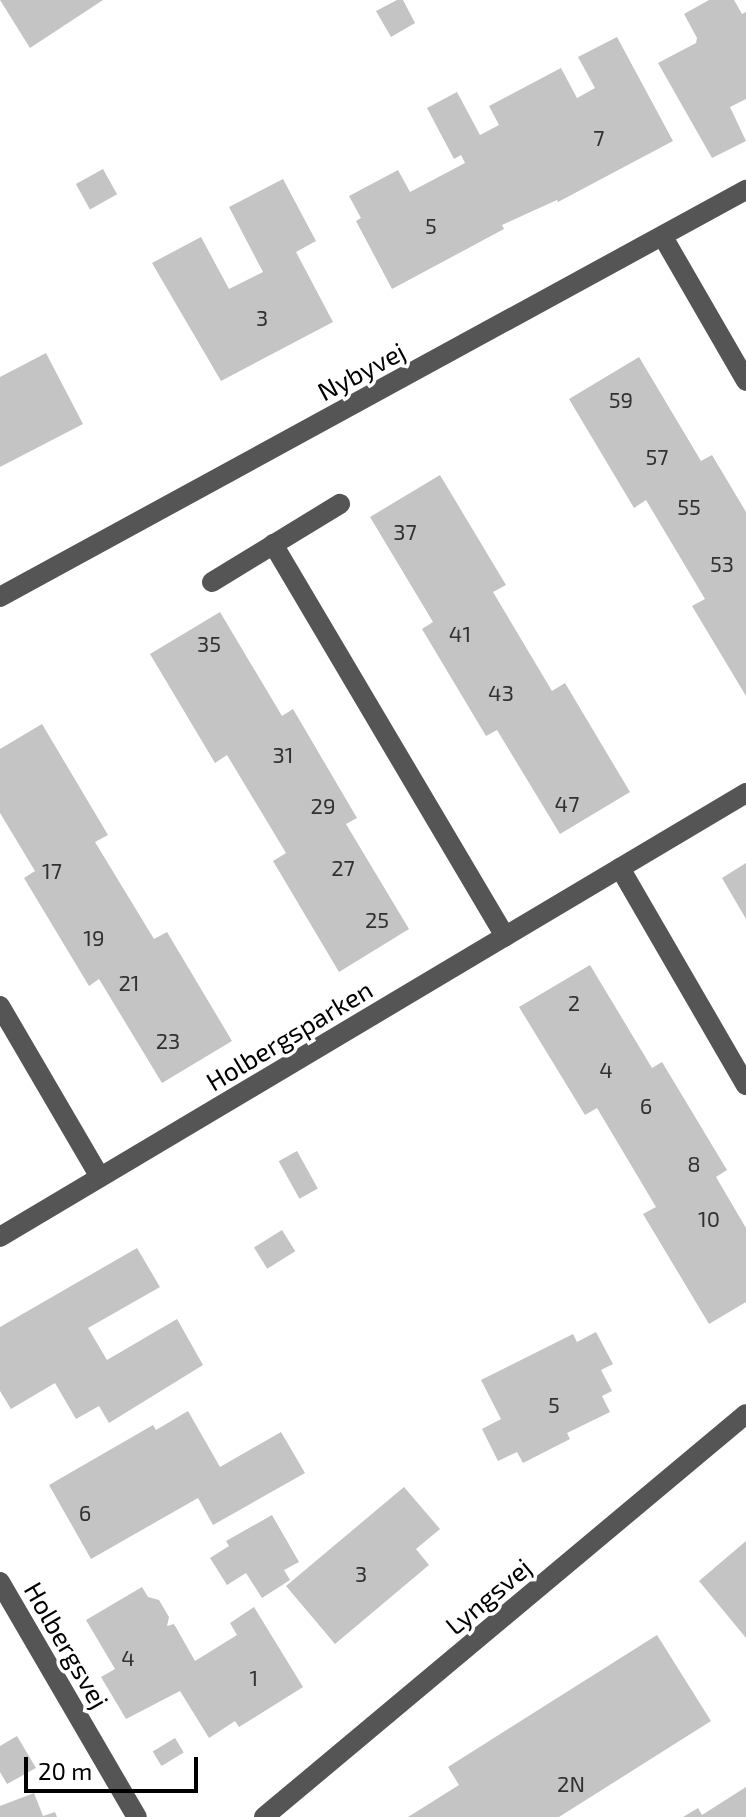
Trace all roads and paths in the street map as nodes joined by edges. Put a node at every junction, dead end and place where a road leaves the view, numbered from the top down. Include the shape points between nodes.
1 (746, 190) edge
2 (663, 237) junction
3 (746, 381) edge
4 (340, 504) dead end
5 (273, 544) junction
6 (212, 582) dead end
7 (0, 597) edge
8 (746, 793) edge
9 (620, 868) junction
10 (505, 937) junction
11 (0, 1006) edge
12 (746, 1085) edge
13 (100, 1177) junction
14 (0, 1237) edge
15 (746, 1414) edge
16 (0, 1582) edge
17 (137, 1817) edge
18 (264, 1817) edge

1 - 2 street, Nybyvej
2 - 3 street
2 - 7 street, Nybyvej
4 - 5 street
5 - 6 street
5 - 10 street
8 - 9 street, Holbergsparken
9 - 10 street, Holbergsparken
9 - 12 street
10 - 13 street, Holbergsparken
11 - 13 street
13 - 14 street, Holbergsparken
15 - 18 street, Lyngsvej
16 - 17 street, Holbergsvej

